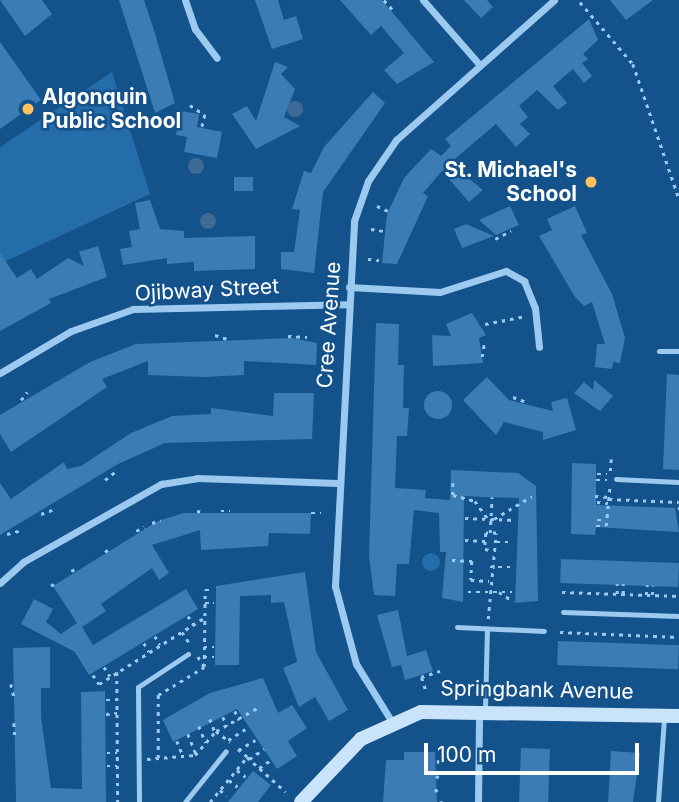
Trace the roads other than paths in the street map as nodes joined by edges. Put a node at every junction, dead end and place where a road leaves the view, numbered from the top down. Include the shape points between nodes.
1 (185, 0) edge
2 (423, 0) edge
3 (554, 0) edge
4 (217, 58) dead end
5 (480, 65) junction
6 (348, 287) junction
7 (347, 304) junction
8 (539, 347) dead end
9 (659, 351) dead end
10 (679, 351) edge
11 (0, 373) edge
12 (612, 478) road end
13 (679, 482) edge
14 (337, 483) junction
15 (0, 583) edge
16 (564, 612) dead end
17 (679, 616) edge
18 (457, 627) dead end
19 (487, 629) junction
20 (544, 631) dead end
21 (188, 654) dead end
22 (482, 709) junction
23 (672, 715) edge
24 (392, 722) junction
25 (226, 751) dead end
26 (139, 802) edge
27 (185, 802) edge
28 (301, 802) edge
29 (478, 802) edge
30 (658, 802) edge

1 - 4 street via 195,29
2 - 5 street
3 - 5 street, Cree Avenue
5 - 6 street, Cree Avenue via 405,130 376,166 354,221
6 - 7 street, Cree Avenue
6 - 8 street via 440,292 506,271 524,281 536,314
7 - 11 street, Ojibway Street via 133,309 71,331
7 - 14 street, Cree Avenue
9 - 10 lane
12 - 13 lane
14 - 15 street via 194,478 161,484 23,562
14 - 24 street, Cree Avenue via 335,586 342,627
16 - 17 lane
18 - 19 lane
19 - 20 lane
19 - 22 lane
21 - 26 lane via 138,687
22 - 23 main road, Springbank Avenue
22 - 24 main road, Springbank Avenue via 427,711
22 - 29 street
23 - 30 lane
24 - 28 main road, Springbank Avenue via 354,745
25 - 27 lane

